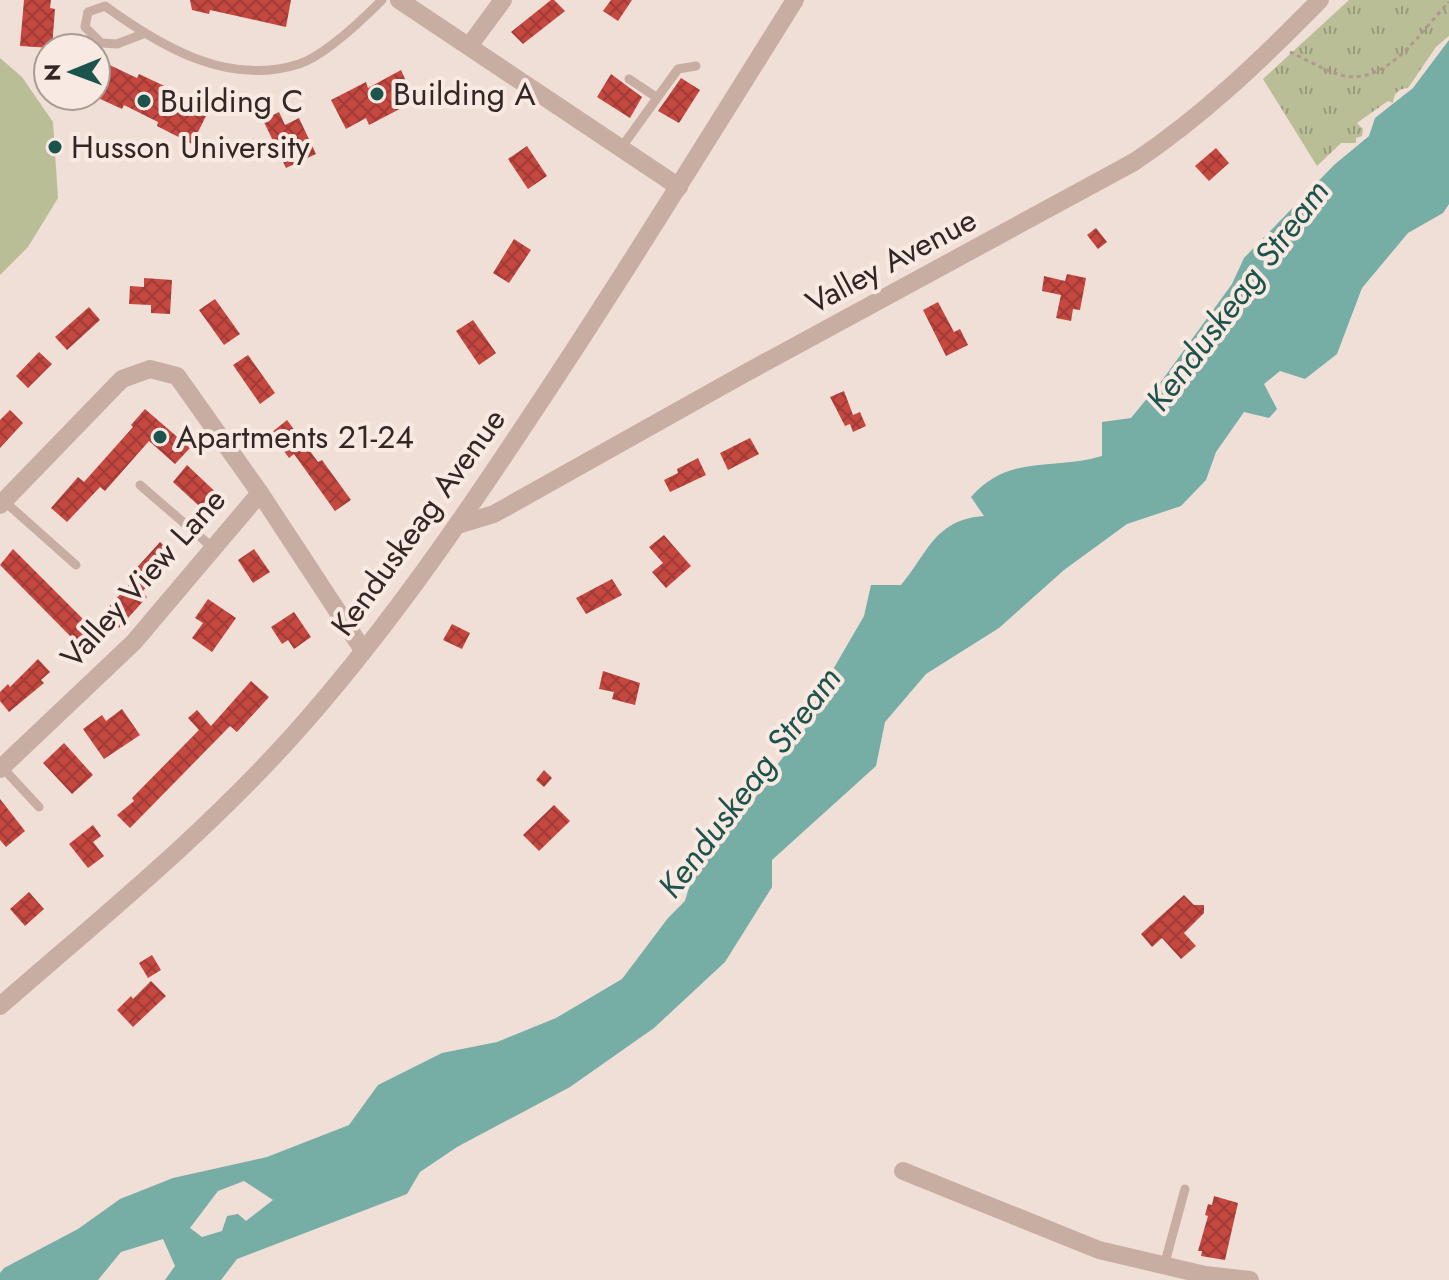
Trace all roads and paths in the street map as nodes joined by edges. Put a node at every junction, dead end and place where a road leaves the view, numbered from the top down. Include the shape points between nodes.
1 (382, 0) edge
2 (399, 0) edge
3 (503, 0) edge
4 (795, 0) edge
5 (1320, 0) edge
6 (1449, 2) edge
7 (143, 34) junction
8 (1276, 45) junction
9 (469, 46) junction
10 (696, 66) dead end
11 (629, 79) dead end
12 (656, 97) junction
13 (621, 148) junction
14 (679, 187) junction
15 (140, 485) dead end
16 (260, 493) junction
17 (2, 503) edge
18 (458, 525) junction
19 (213, 548) junction
20 (76, 565) dead end
21 (363, 650) junction
22 (1, 768) edge
23 (39, 807) dead end
24 (0, 1006) edge
25 (903, 1171) dead end
26 (1185, 1189) dead end
27 (1164, 1266) junction
28 (1250, 1280) edge

1 - 7 lane via 348,33 300,63 254,71 193,60
2 - 9 street
3 - 9 street
4 - 14 street, Kenduskeag Avenue
5 - 8 street, Valley Avenue
6 - 8 path via 1385,69 1362,77 1332,72
7 - 7 lane via 105,6 88,12 85,27 101,43 117,44
8 - 18 street, Valley Avenue via 1183,128 1118,173 494,514
9 - 13 street
10 - 12 lane via 678,69
11 - 12 lane
12 - 13 lane
13 - 14 street
14 - 18 street, Kenduskeag Avenue
15 - 19 lane
16 - 17 street via 177,376 150,369 122,379
16 - 19 street, Valley View Lane
16 - 21 street
17 - 20 lane
18 - 21 street, Kenduskeag Avenue
19 - 22 street, Valley View Lane via 134,642
21 - 24 street, Kenduskeag Avenue via 297,732 237,794
22 - 23 lane
25 - 27 street via 1099,1250
26 - 27 lane
27 - 28 street

